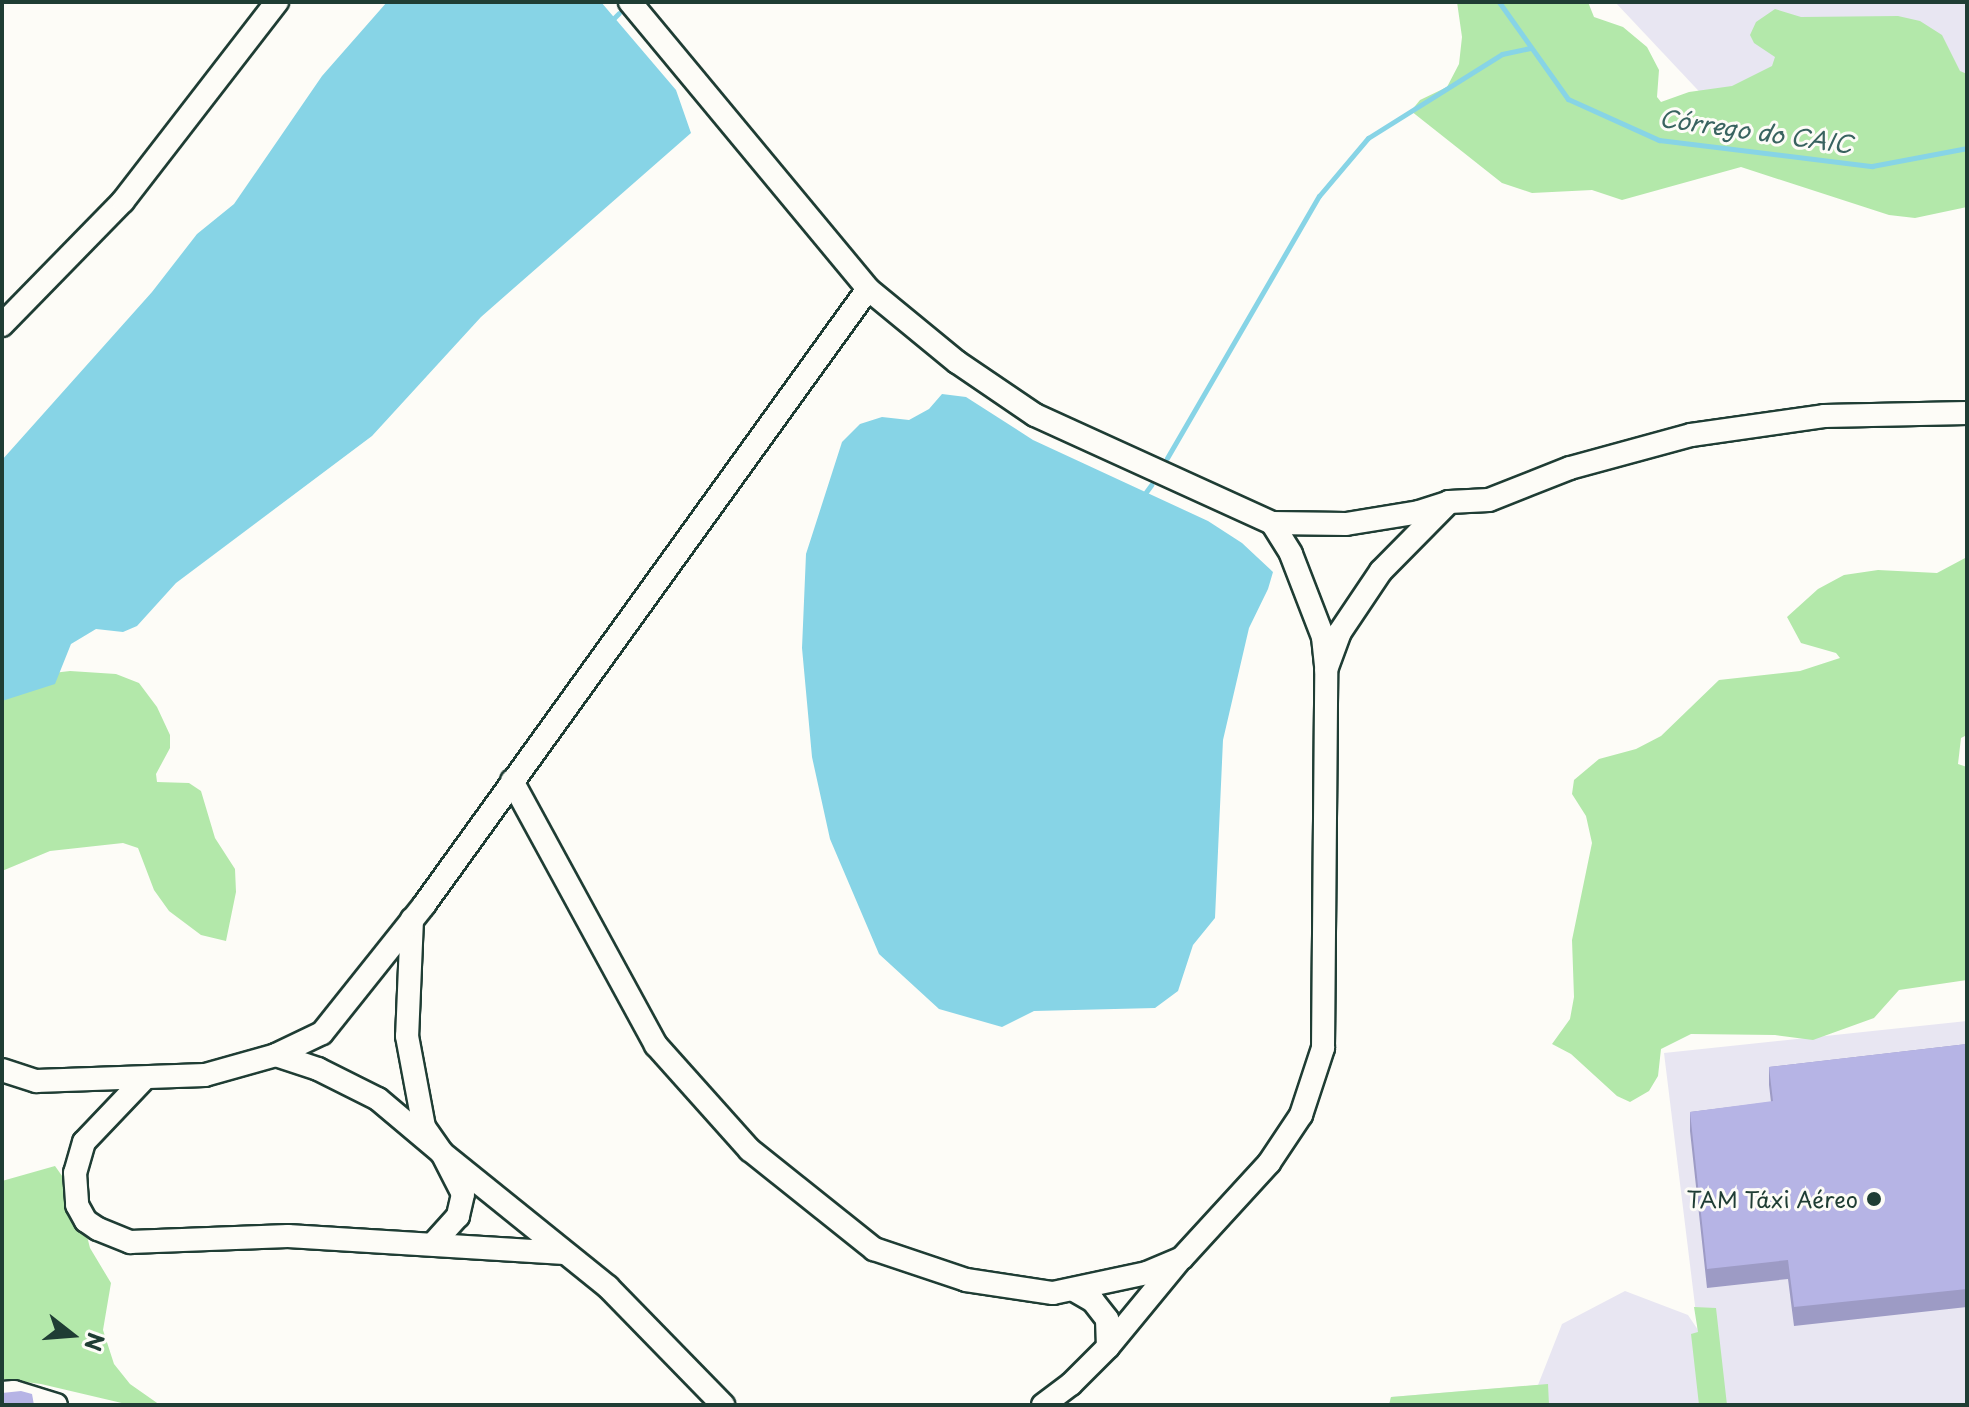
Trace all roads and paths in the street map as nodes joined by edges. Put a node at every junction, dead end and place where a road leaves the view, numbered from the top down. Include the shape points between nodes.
1 (277, 2) edge
2 (295, 2) edge
3 (630, 2) edge
4 (231, 66) junction
5 (868, 289) junction
6 (2, 325) edge
7 (1967, 413) edge
8 (1449, 502) junction
9 (1272, 523) junction
10 (1326, 670) junction
11 (512, 781) junction
12 (412, 919) junction
13 (276, 1055) junction
14 (2, 1070) edge
15 (145, 1078) junction
16 (442, 1153) junction
17 (433, 1244) junction
18 (564, 1253) junction
19 (1182, 1258) junction
20 (1074, 1290) junction
21 (1108, 1347) junction
22 (2, 1393) edge
23 (56, 1405) edge
24 (723, 1405) edge
25 (1043, 1405) edge

1 - 4 street
2 - 4 street
3 - 5 street
4 - 6 street via 123,201
5 - 9 street via 957,362 1035,415
5 - 11 street
7 - 8 street via 1824,416 1691,435 1570,468 1489,500
8 - 9 street via 1346,524
8 - 10 street via 1381,571 1340,632
9 - 10 street via 1291,554 1323,637
10 - 19 street via 1323,1048 1289,1135
11 - 12 street
11 - 20 street via 656,1045 750,1150 874,1249 966,1280 1053,1293
12 - 13 street via 322,1033
12 - 16 street via 407,1036 424,1127
13 - 15 street via 205,1075
13 - 16 street via 378,1099
14 - 15 street via 36,1081
15 - 17 street via 84,1142 75,1173 77,1205 98,1229 130,1242 288,1236
16 - 17 street via 463,1194 458,1216
16 - 18 street
17 - 18 street
18 - 24 street via 608,1287
19 - 20 street via 1147,1273
19 - 21 street
20 - 21 street via 1093,1301 1107,1319
21 - 25 street
22 - 23 street

